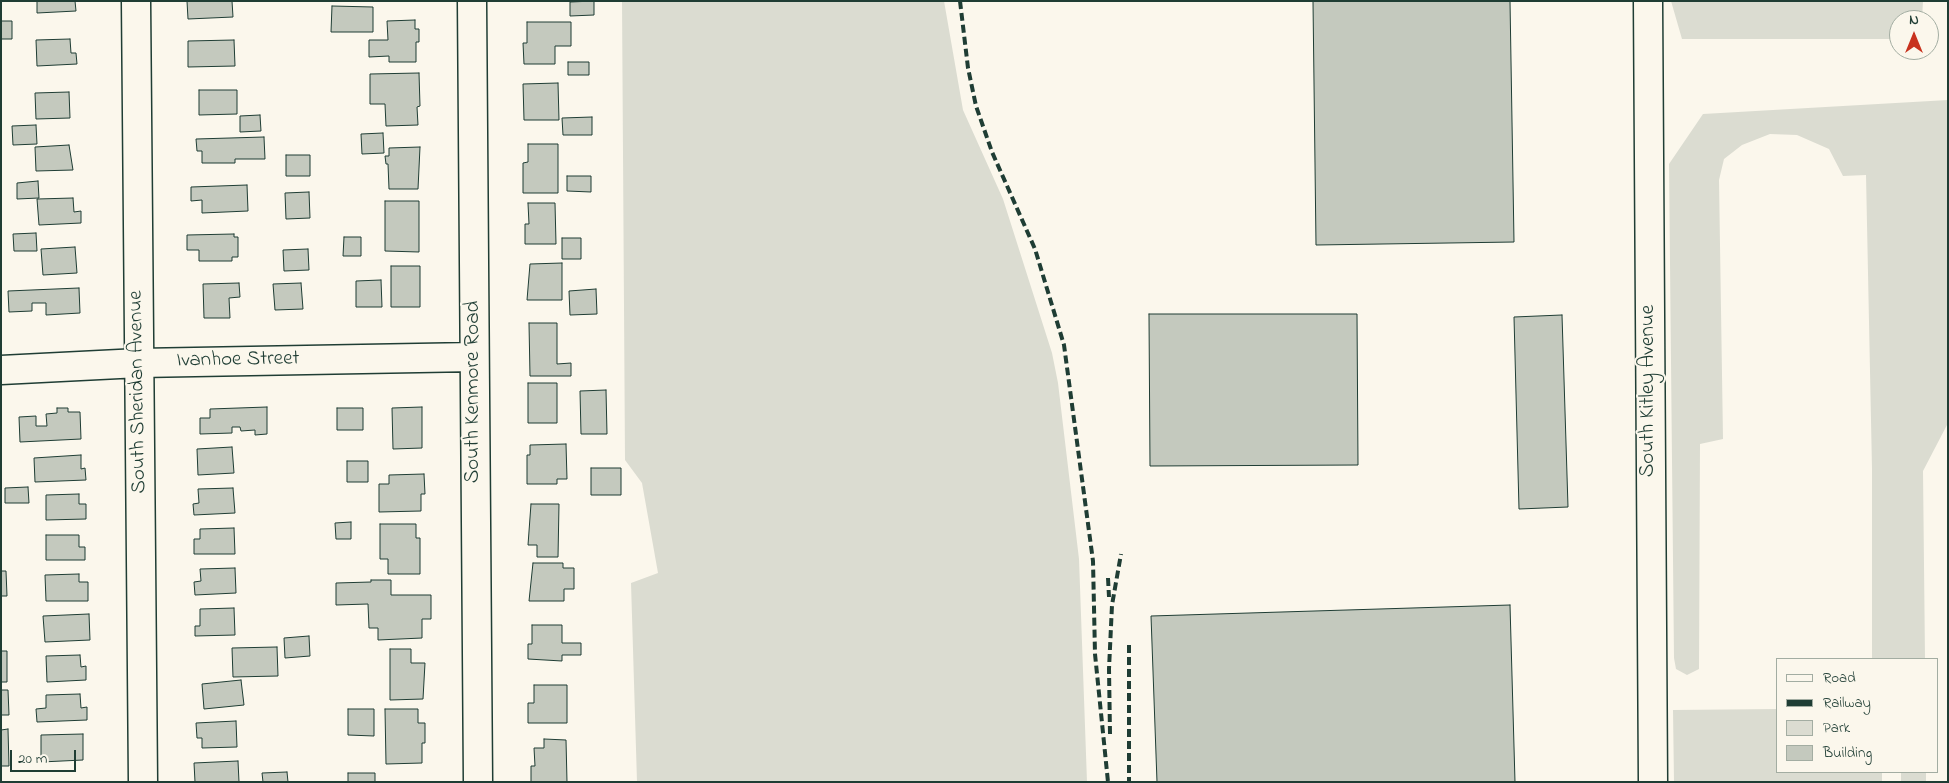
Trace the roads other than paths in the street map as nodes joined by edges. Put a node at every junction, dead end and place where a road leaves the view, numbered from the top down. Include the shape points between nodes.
1 (136, 1) edge
2 (472, 1) edge
3 (1648, 1) edge
4 (474, 357) junction
5 (139, 363) junction
6 (1, 370) edge
7 (143, 782) edge
8 (478, 782) edge
9 (1653, 782) edge

1 - 5 street, South Sheridan Avenue
2 - 4 street, South Kenmore Road
3 - 9 street, South Kitley Avenue
4 - 5 street, Ivanhoe Street
4 - 8 street, South Kenmore Road
5 - 6 street, Ivanhoe Street
5 - 7 street, South Sheridan Avenue

